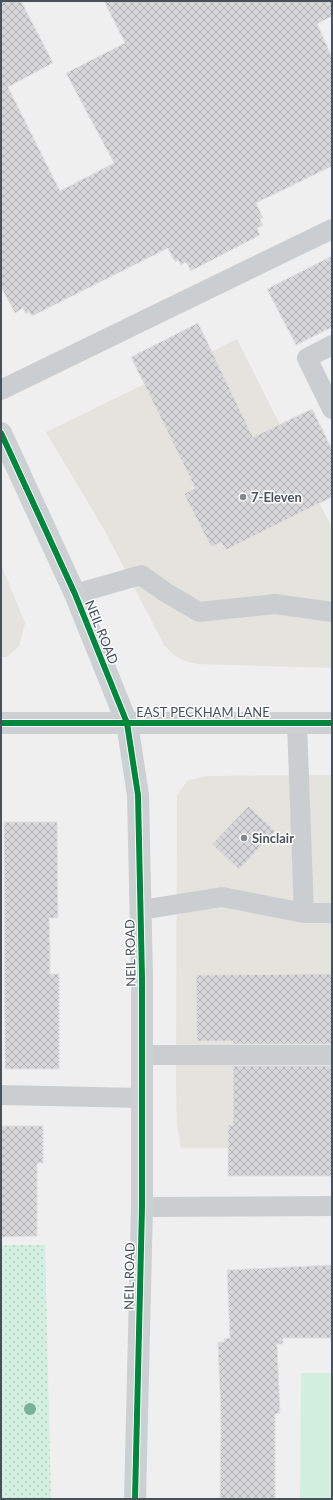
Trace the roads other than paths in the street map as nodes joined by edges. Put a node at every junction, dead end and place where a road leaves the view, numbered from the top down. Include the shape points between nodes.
1 (332, 229) edge
2 (332, 345) edge
3 (1, 390) edge
4 (332, 409) edge
5 (1, 433) edge
6 (75, 594) junction
7 (332, 612) edge
8 (1, 723) edge
9 (127, 723) junction
10 (297, 723) junction
11 (332, 723) edge
12 (141, 910) junction
13 (304, 913) junction
14 (332, 913) edge
15 (142, 1055) junction
16 (332, 1055) edge
17 (1, 1095) edge
18 (142, 1098) junction
19 (142, 1206) junction
20 (332, 1206) edge
21 (135, 1499) edge

1 - 3 lane
2 - 4 lane via 307,358
5 - 6 street, NEIL ROAD
6 - 7 lane via 141,575 198,612 275,604
6 - 9 street, NEIL ROAD
8 - 9 street, EAST PECKHAM LANE
9 - 10 street, EAST PECKHAM LANE
9 - 12 street, NEIL ROAD via 138,795
10 - 11 street, EAST PECKHAM LANE
10 - 13 lane
12 - 13 lane via 222,897
12 - 15 street, NEIL ROAD
13 - 14 lane
15 - 16 lane
15 - 18 street, NEIL ROAD
17 - 18 lane
18 - 19 street, NEIL ROAD
19 - 20 lane
19 - 21 street, NEIL ROAD

